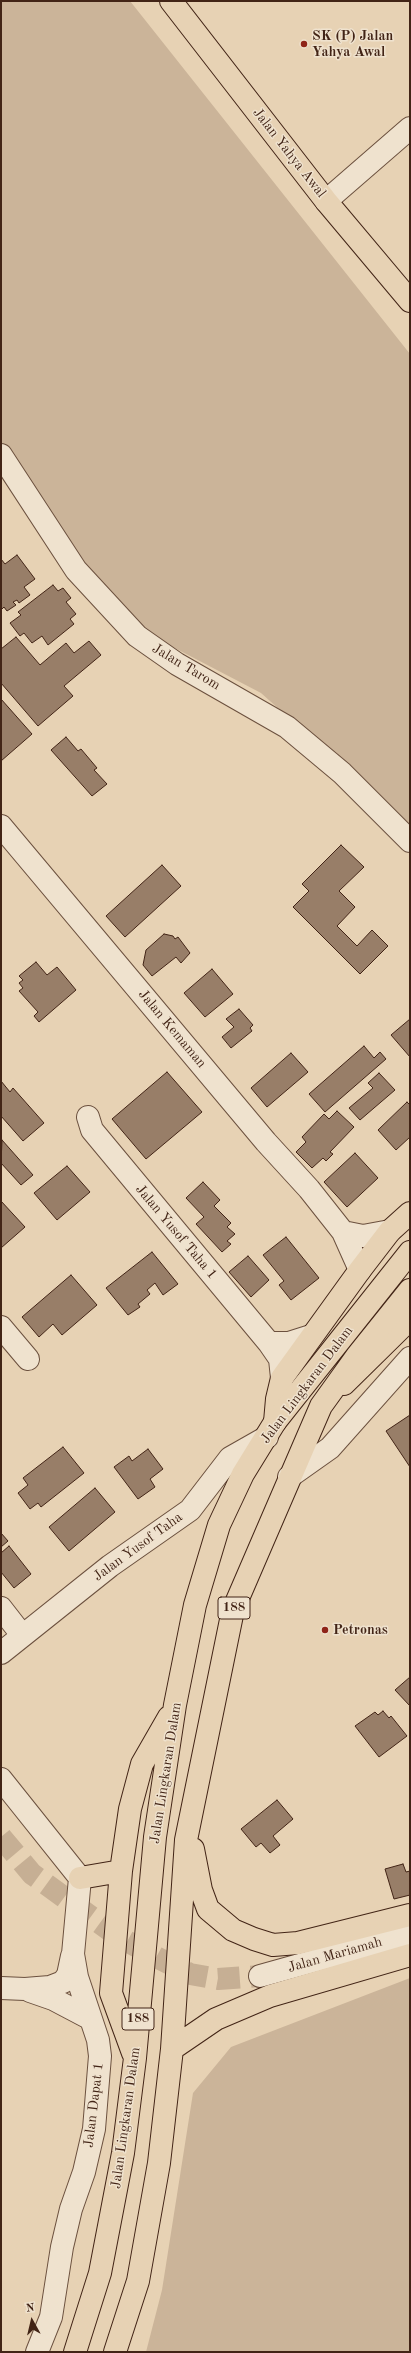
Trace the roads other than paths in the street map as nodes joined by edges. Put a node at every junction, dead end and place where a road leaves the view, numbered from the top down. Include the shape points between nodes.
1 (172, 1) edge
2 (410, 128) edge
3 (326, 201) junction
4 (410, 301) edge
5 (1, 455) edge
6 (1, 826) edge
7 (410, 841) edge
8 (88, 1118) dead end
9 (410, 1212) edge
10 (390, 1231) junction
11 (343, 1232) junction
12 (410, 1252) edge
13 (360, 1270) junction
14 (410, 1290) edge
15 (410, 1319) edge
16 (1, 1327) edge
17 (310, 1336) junction
18 (269, 1343) junction
19 (410, 1358) edge
20 (28, 1359) dead end
21 (282, 1378) junction
22 (321, 1406) junction
23 (271, 1430) junction
24 (289, 1477) junction
25 (1, 1608) edge
26 (22, 1635) junction
27 (1, 1653) edge
28 (175, 1705) junction
29 (1, 1779) edge
30 (189, 1824) junction
31 (121, 1871) junction
32 (80, 1878) junction
33 (410, 1915) edge
34 (410, 1934) edge
35 (73, 1954) junction
36 (410, 1955) edge
37 (260, 1976) tunnel mouth
38 (1, 1988) edge
39 (25, 1989) junction
40 (91, 2019) junction
41 (172, 2049) junction
42 (135, 2058) junction
43 (37, 2352) edge
44 (75, 2352) edge
45 (115, 2352) edge

1 - 3 main road, Jalan Yahya Awal
2 - 3 street
3 - 4 main road, Jalan Yahya Awal
5 - 7 street, Jalan Tarom via 76,570 137,636 177,664 287,727 342,773
6 - 11 street, Jalan Kemaman
8 - 18 street, Jalan Yusof Taha 1 via 92,1130
9 - 10 main road
10 - 11 street via 363,1236
10 - 13 main road
11 - 13 street, Jalan Kemaman
12 - 23 main road, Jalan Lingkaran Dalam / 188
13 - 17 main road
14 - 22 main road, Jalan Lingkaran Dalam / 188 via 366,1344
15 - 22 main road
16 - 20 street
17 - 18 street via 289,1343
17 - 21 main road
18 - 21 street, Jalan Yusof Taha 1 via 280,1359
19 - 24 street via 330,1448
21 - 23 main road
22 - 24 main road, Jalan Lingkaran Dalam / 188
23 - 26 street, Jalan Yusof Taha via 230,1458 190,1510 110,1566
23 - 28 main road, Jalan Lingkaran Dalam / 188 via 243,1474 220,1525 196,1605
24 - 30 main road, Jalan Lingkaran Dalam / 188 via 233,1610
25 - 26 street
26 - 27 street, Jalan Yusof Taha
28 - 31 main road via 142,1764 130,1809
28 - 42 main road, Jalan Lingkaran Dalam / 188 via 155,1836
29 - 32 street
30 - 33 main road via 201,1890 208,1909 232,1930 273,1945 298,1943
30 - 41 main road, Jalan Lingkaran Dalam / 188
31 - 32 main road
31 - 42 main road via 111,1993
32 - 35 street, Jalan Dapat 1
34 - 37 street, Jalan Mariamah
35 - 39 street via 68,1975 63,1982 50,1987
35 - 40 street, Jalan Dapat 1 via 77,1977
36 - 41 main road via 270,1996 216,2019
38 - 39 street
39 - 40 street via 53,1999
40 - 43 street, Jalan Dapat 1 via 100,2056 94,2129 62,2247 51,2317
41 - 45 main road, Jalan Lingkaran Dalam / 188 via 160,2163 138,2281
42 - 44 main road, Jalan Lingkaran Dalam / 188 via 124,2153 100,2273

